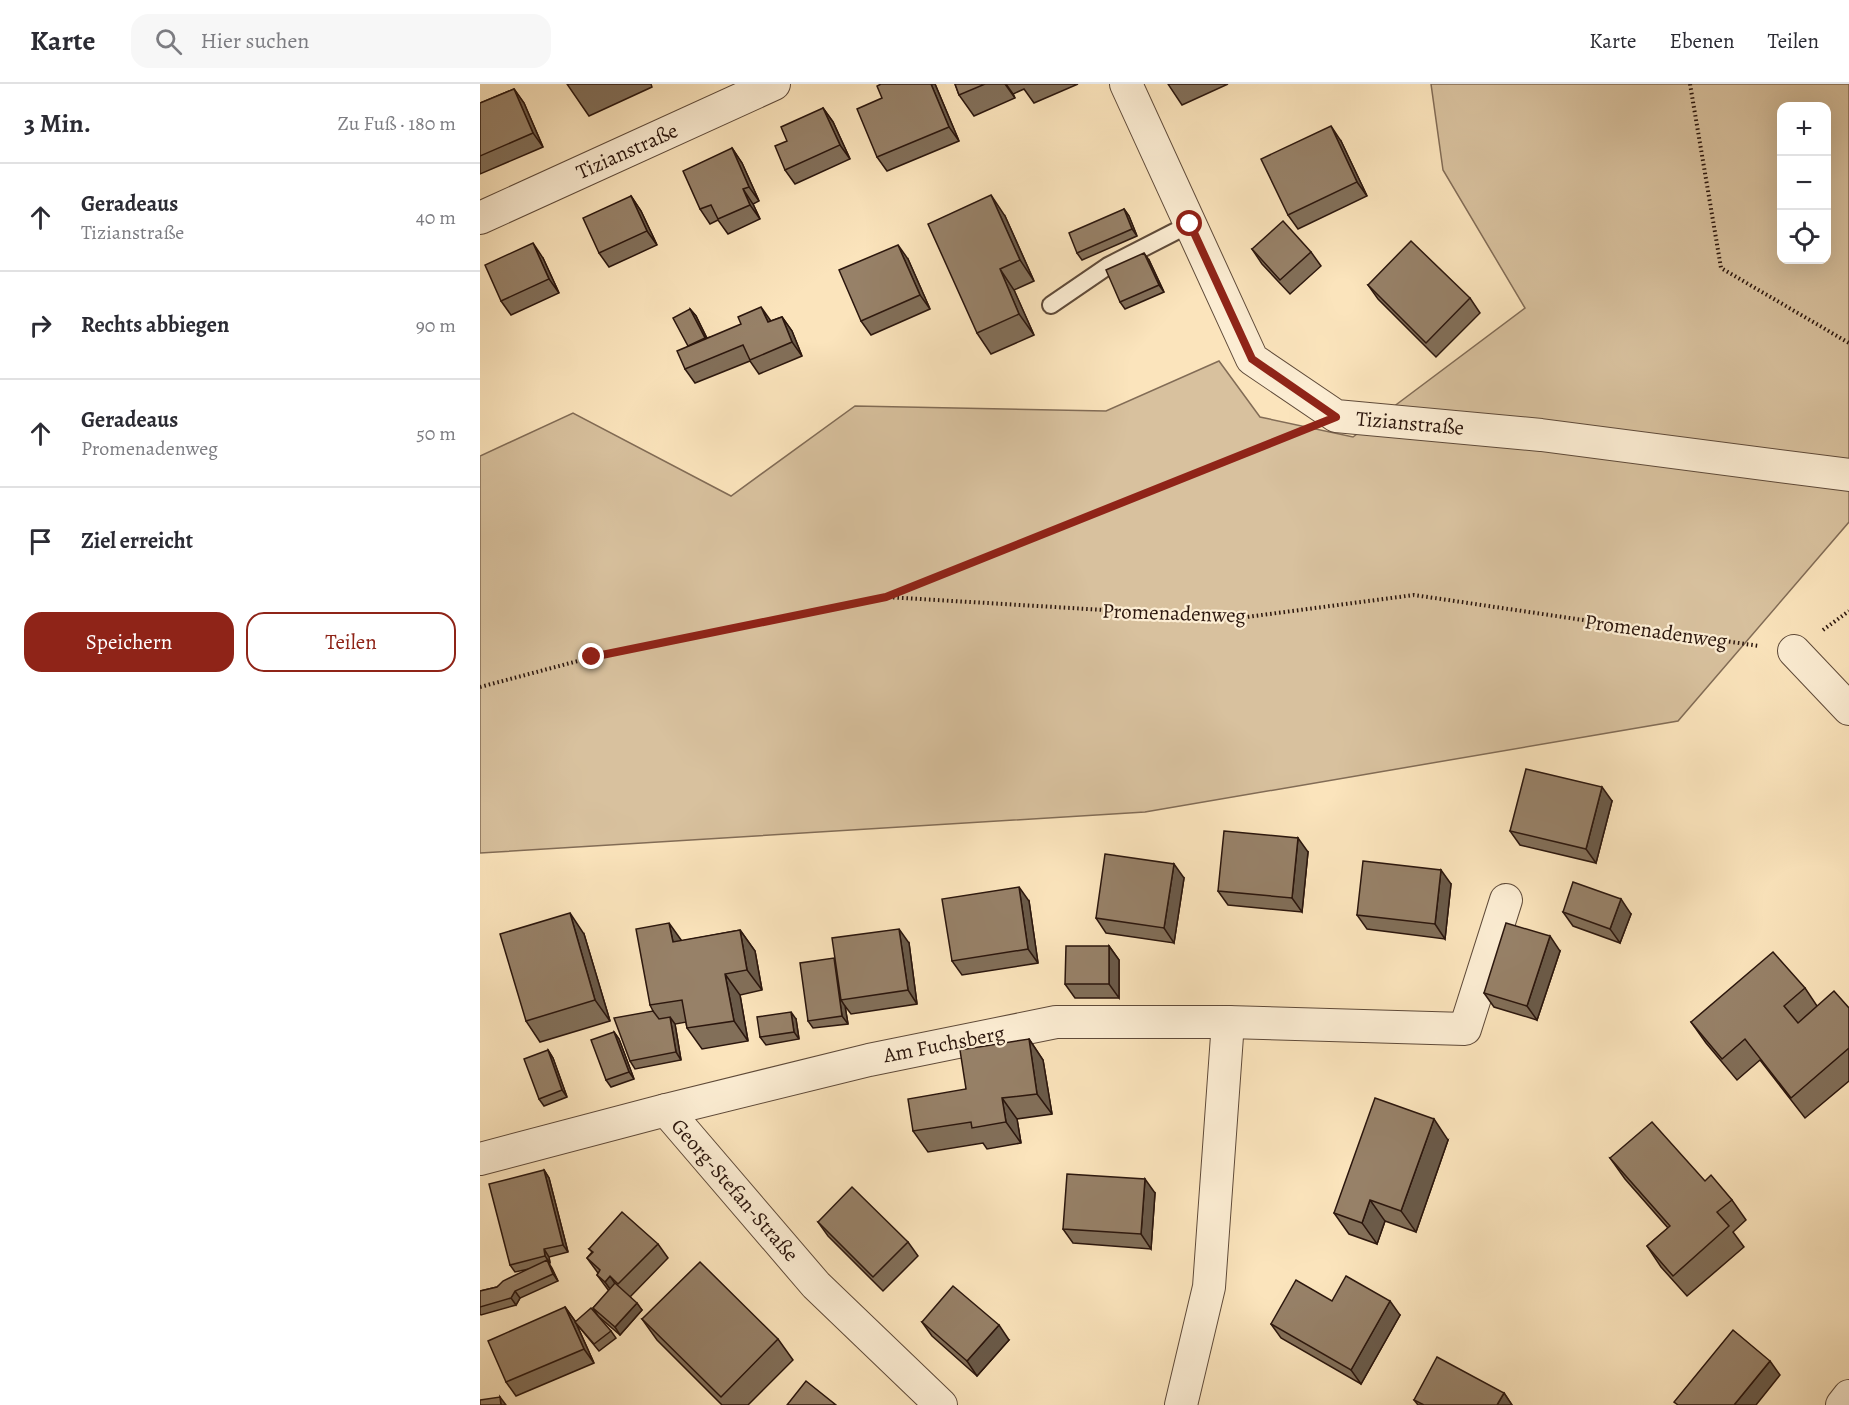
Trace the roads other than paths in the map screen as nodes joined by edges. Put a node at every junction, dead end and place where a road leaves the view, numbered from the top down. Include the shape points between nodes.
1 (774, 84) edge
2 (1126, 84) edge
3 (480, 218) edge
4 (1190, 224) junction
5 (1051, 305) dead end
6 (1849, 475) edge
7 (1794, 651) road end
8 (1849, 709) edge
9 (1506, 900) dead end
10 (1228, 1022) junction
11 (666, 1110) junction
12 (480, 1159) edge
13 (1849, 1396) edge
14 (941, 1405) edge
15 (1181, 1405) edge
16 (1842, 1405) edge

1 - 3 street, Tizianstraße
2 - 4 street, Tizianstraße
4 - 5 lane via 1108,266
4 - 6 street, Tizianstraße via 1252,359 1336,417 1541,435
7 - 8 street
9 - 10 street, Am Fuchsberg via 1465,1029
10 - 11 street, Am Fuchsberg via 1056,1022 869,1060
10 - 15 street via 1209,1287
11 - 12 street, Georg-Stefan-Straße
11 - 14 street, Georg-Stefan-Straße via 816,1284
13 - 16 street

